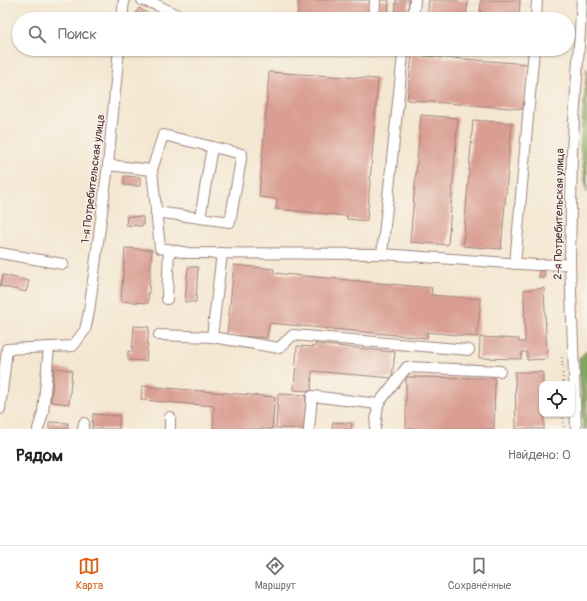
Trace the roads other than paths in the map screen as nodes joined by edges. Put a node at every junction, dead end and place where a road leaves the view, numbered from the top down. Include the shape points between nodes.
1 (124, 0) edge
2 (142, 0) edge
3 (375, 0) edge
4 (414, 0) edge
5 (538, 0) edge
6 (582, 0) edge
7 (160, 3) edge
8 (123, 12) edge
9 (174, 12) edge
10 (374, 12) edge
11 (413, 12) edge
12 (537, 12) edge
13 (118, 56) edge
14 (403, 56) edge
15 (533, 56) edge
16 (212, 147) junction
17 (108, 164) junction
18 (152, 170) junction
19 (156, 212) junction
20 (200, 218) junction
21 (169, 250) junction
22 (222, 253) junction
23 (0, 254) edge
24 (382, 254) junction
25 (63, 264) dead end
26 (515, 264) junction
27 (570, 264) junction
28 (167, 299) dead end
29 (159, 336) dead end
30 (212, 337) junction
31 (49, 347) junction
32 (469, 350) dead end
33 (500, 371) dead end
34 (378, 404) junction
35 (0, 409) edge
36 (170, 416) dead end
37 (38, 429) edge
38 (170, 429) edge
39 (309, 429) edge
40 (375, 429) edge
41 (576, 429) edge

1 - 8 street
2 - 7 street
3 - 10 street
4 - 11 street
5 - 12 street
6 - 27 street, 2-я Потребительская улица via 572,151
7 - 9 street
13 - 17 street, 1-я Потребительская улица
14 - 24 street
15 - 26 street
16 - 18 street via 163,135
16 - 20 street
16 - 20 street via 242,154 230,222
17 - 18 street
17 - 31 street, 1-я Потребительская улица via 85,330 73,346
18 - 19 street
19 - 20 street
19 - 21 street via 160,248
21 - 22 street
21 - 28 street
22 - 24 street
22 - 30 street
23 - 25 street
24 - 26 street
26 - 27 street
27 - 41 street, 2-я Потребительская улица
29 - 30 street
30 - 32 street via 279,348 293,335
31 - 35 street via 7,349
31 - 37 street via 44,413
33 - 34 street via 407,368
34 - 39 street via 312,396
34 - 40 street
36 - 38 street

